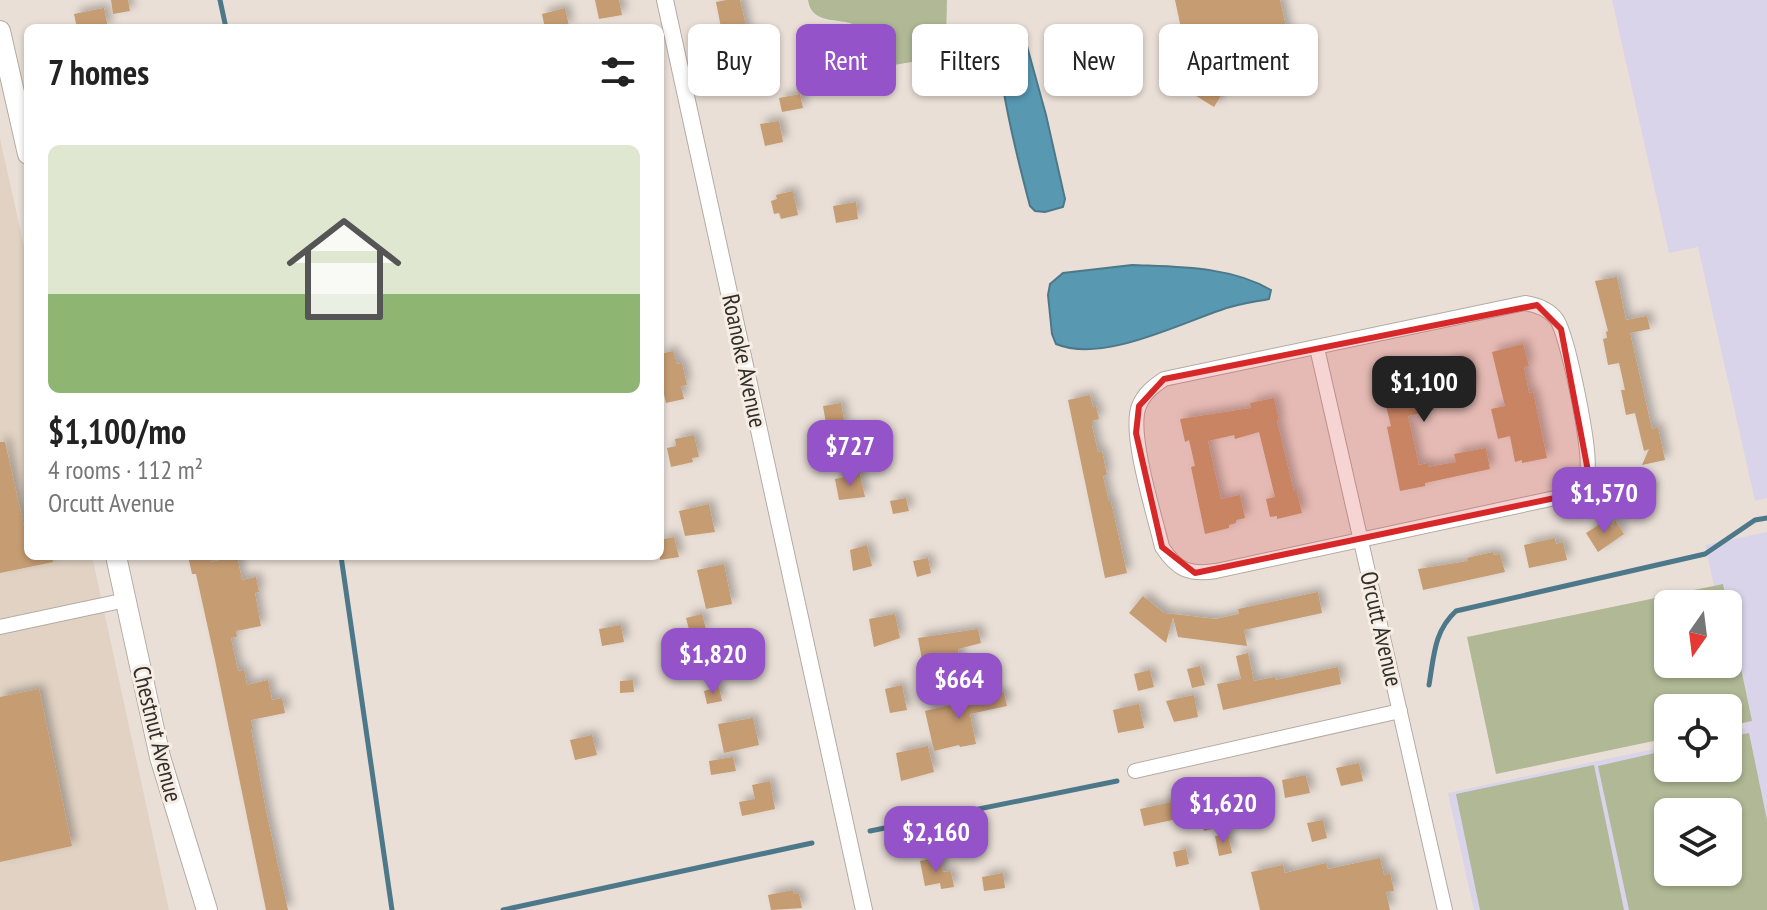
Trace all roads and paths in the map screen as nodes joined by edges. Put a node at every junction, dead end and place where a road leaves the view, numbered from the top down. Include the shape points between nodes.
1 (665, 0) edge
2 (0, 31) edge
3 (24, 136) edge
4 (1317, 348) junction
5 (1362, 541) junction
6 (117, 560) edge
7 (126, 600) junction
8 (0, 627) edge
9 (1400, 711) junction
10 (1135, 771) dead end
11 (207, 910) edge
12 (864, 910) edge
13 (1445, 910) edge

1 - 12 street, Roanoke Avenue
2 - 3 main road
4 - 5 street, Orcutt Avenue
4 - 5 street via 1164,379 1146,395 1136,433 1162,547 1175,563 1195,573
4 - 5 street via 1525,303 1556,318 1567,348 1589,459 1583,482 1555,498
5 - 9 street, Orcutt Avenue
6 - 7 main road, Chestnut Avenue
7 - 8 street
7 - 11 main road, Chestnut Avenue via 160,757
9 - 10 street
9 - 13 street, Orcutt Avenue

